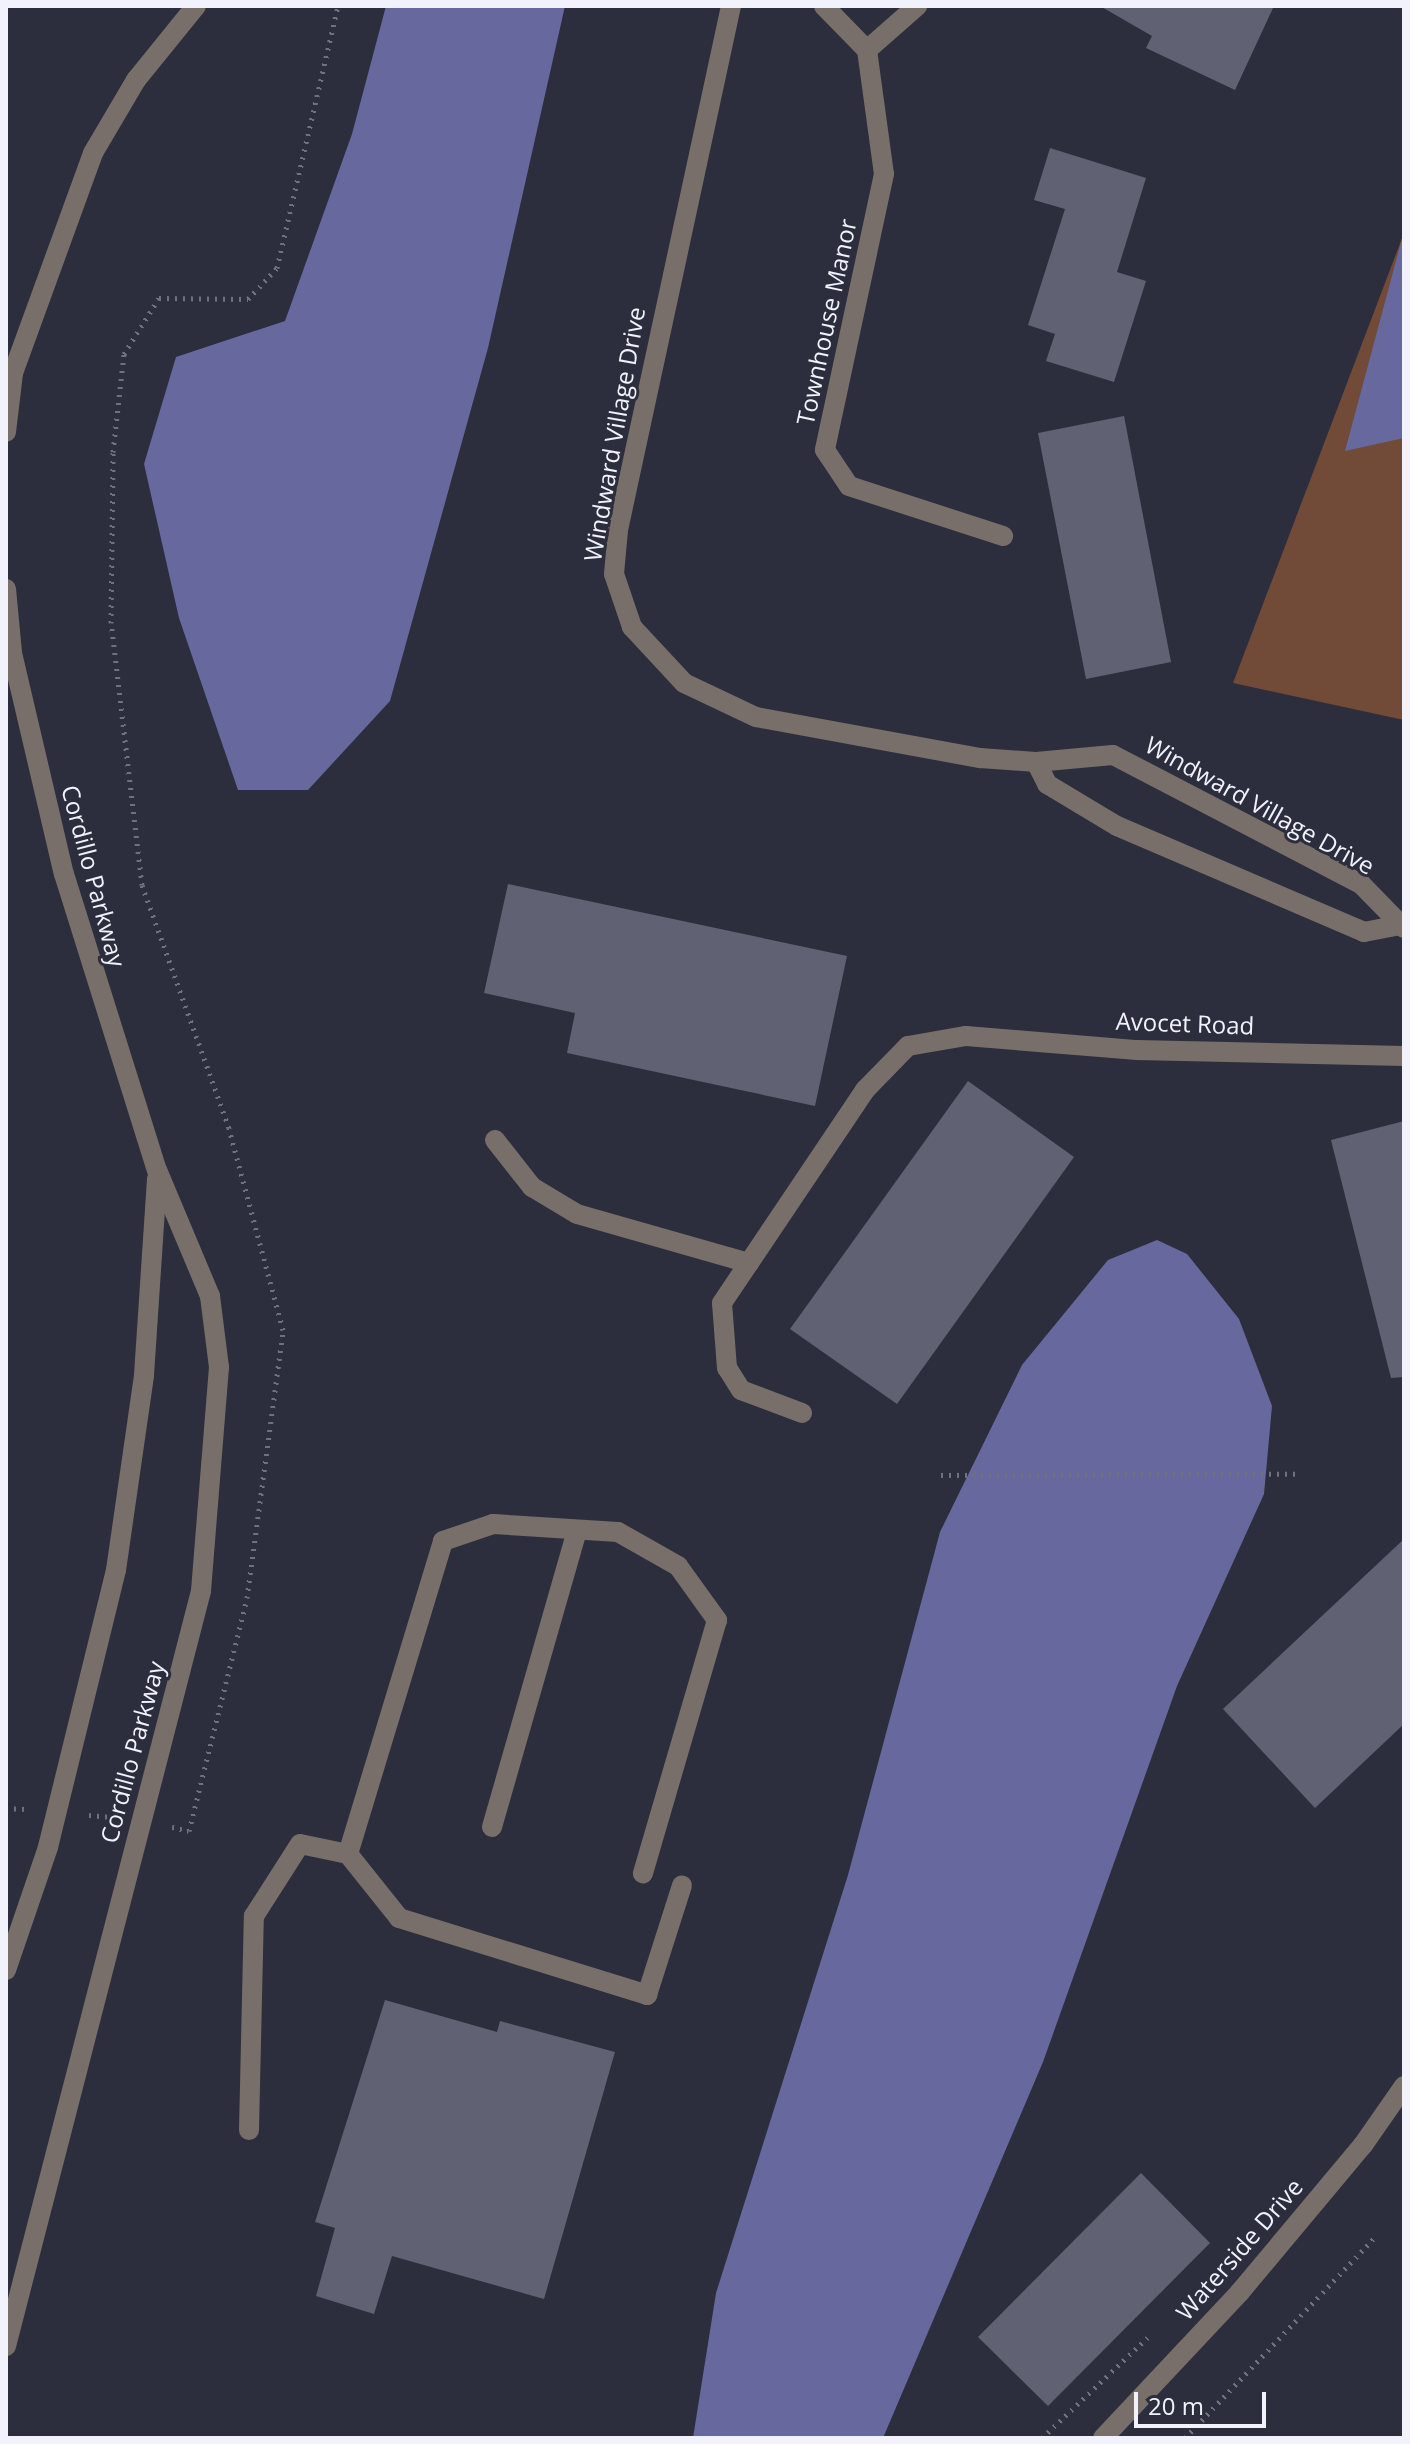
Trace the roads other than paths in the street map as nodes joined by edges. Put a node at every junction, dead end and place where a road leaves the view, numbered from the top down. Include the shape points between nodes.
1 (196, 6) edge
2 (731, 6) edge
3 (824, 6) edge
4 (917, 6) edge
5 (867, 50) junction
6 (6, 432) edge
7 (1003, 536) dead end
8 (6, 589) edge
9 (1036, 762) junction
10 (1401, 926) edge
11 (1404, 1056) edge
12 (495, 1140) dead end
13 (157, 1170) junction
14 (749, 1263) junction
15 (802, 1413) dead end
16 (577, 1530) junction
17 (492, 1827) dead end
18 (348, 1854) junction
19 (643, 1873) dead end
20 (682, 1885) dead end
21 (6, 1970) edge
22 (1404, 2086) edge
23 (249, 2130) dead end
24 (6, 2346) edge
25 (1103, 2438) edge

1 - 6 street via 136,80 93,153 13,373
2 - 9 street, Windward Village Drive via 618,530 614,574 632,627 684,683 756,717 882,743
3 - 5 street
4 - 5 street
5 - 7 street, Townhouse Manor via 884,174 825,450 849,486
8 - 13 street, Cordillo Parkway via 12,653 64,874
9 - 10 street, Windward Village Drive via 1047,784 1117,826 1364,932
9 - 10 street, Windward Village Drive via 1113,755 1361,884
11 - 14 street, Avocet Road via 1137,1050 966,1036 908,1046 865,1090
12 - 14 street via 532,1187 577,1214
13 - 21 street, Cordillo Parkway via 144,1375 116,1570 57,1812
13 - 24 street, Cordillo Parkway via 210,1296 219,1367 201,1591
14 - 15 street, Avocet Road via 722,1303 727,1368 741,1390
16 - 17 street
16 - 18 street via 493,1524 443,1541
16 - 19 street via 618,1532 678,1566 717,1620
18 - 20 street via 399,1918 647,1995
18 - 23 street via 300,1844 254,1916
22 - 25 street, Waterside Drive via 1240,2292

